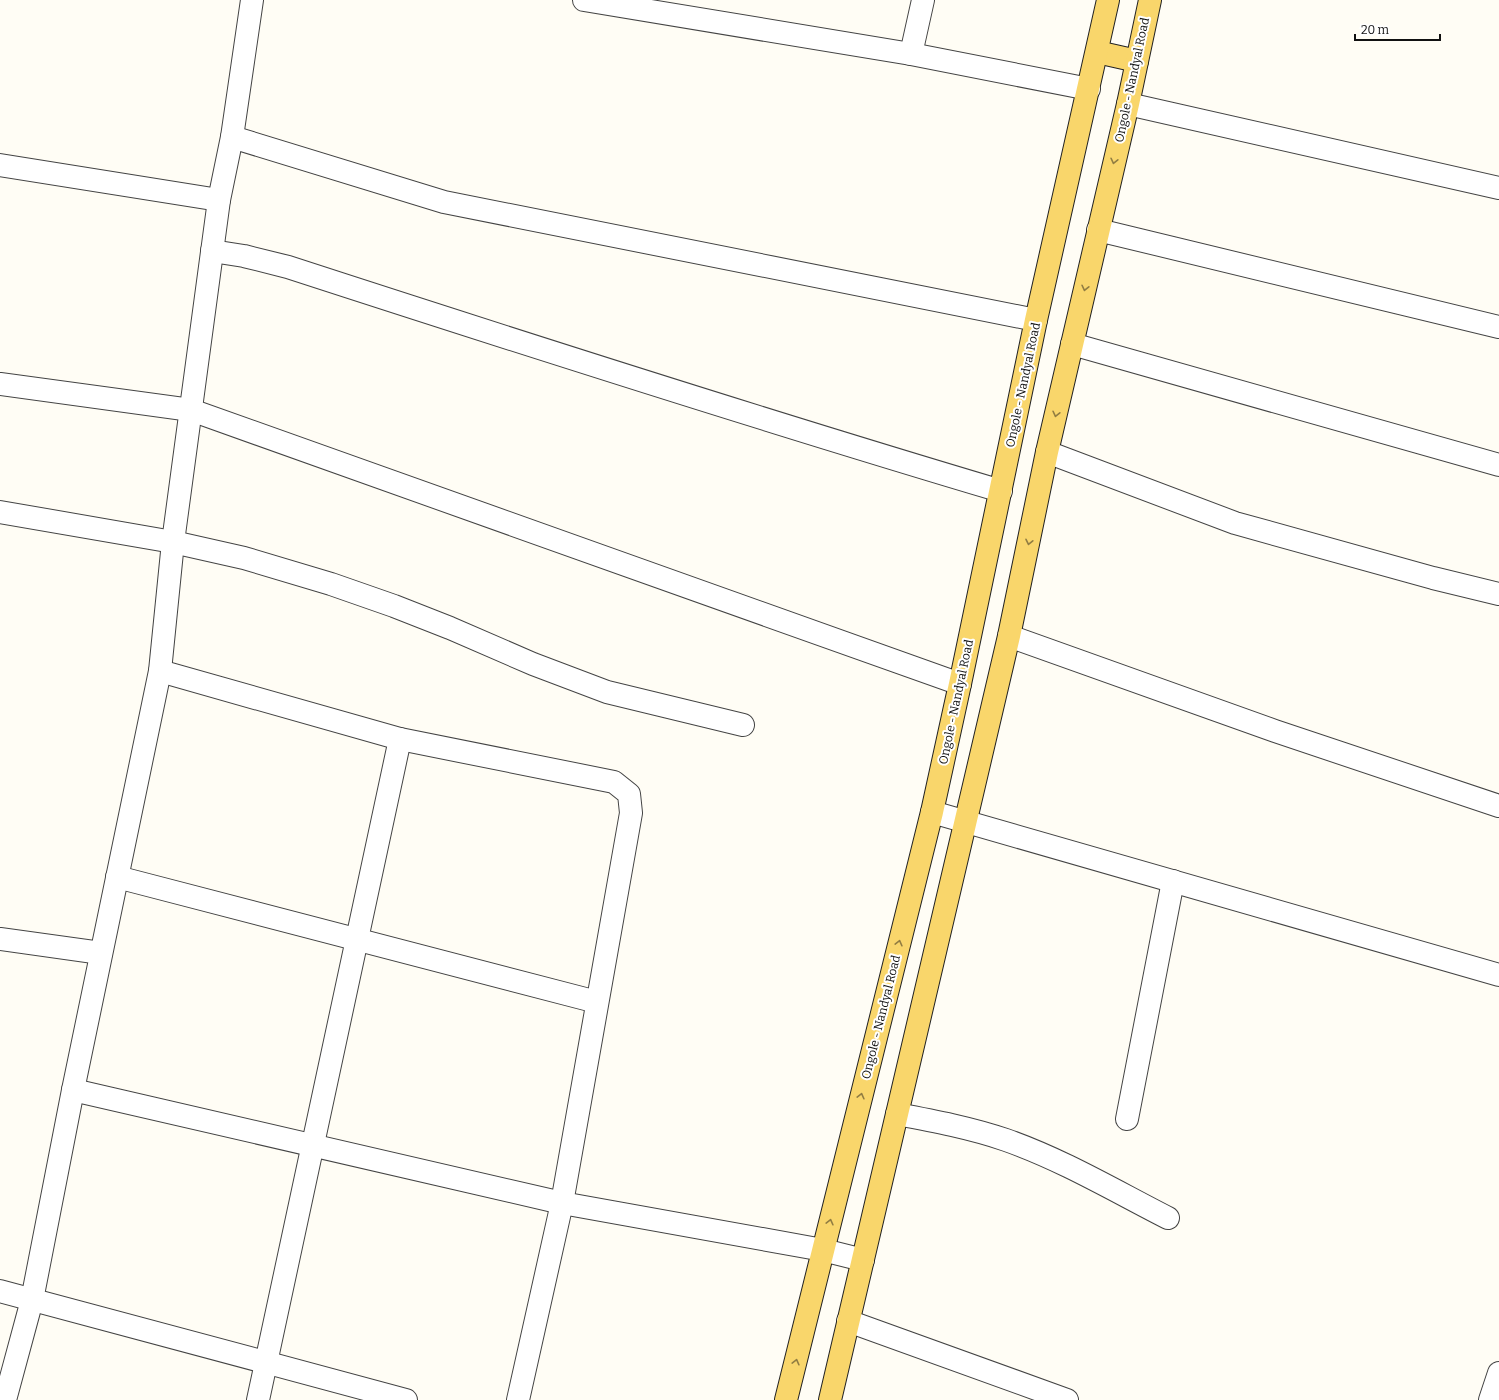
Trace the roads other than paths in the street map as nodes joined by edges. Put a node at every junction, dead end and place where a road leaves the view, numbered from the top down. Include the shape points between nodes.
1 (252, 0) edge
2 (584, 0) edge
3 (923, 0) edge
4 (1108, 0) edge
5 (1150, 0) edge
6 (698, 9) edge
7 (1097, 52) junction
8 (911, 54) junction
9 (1137, 61) junction
10 (1089, 89) junction
11 (1128, 104) junction
12 (232, 137) junction
13 (0, 165) edge
14 (1499, 188) edge
15 (219, 200) junction
16 (1098, 230) junction
17 (212, 251) junction
18 (1036, 320) junction
19 (1499, 327) edge
20 (1072, 344) junction
21 (0, 384) edge
22 (191, 410) junction
23 (1047, 452) junction
24 (1499, 465) edge
25 (1001, 491) junction
26 (0, 512) edge
27 (173, 542) junction
28 (1499, 594) edge
29 (1009, 636) junction
30 (160, 671) junction
31 (960, 684) junction
32 (743, 725) dead end
33 (400, 739) junction
34 (1499, 806) edge
35 (932, 812) junction
36 (965, 821) junction
37 (117, 877) junction
38 (1173, 881) junction
39 (0, 939) edge
40 (358, 940) junction
41 (101, 954) junction
42 (1499, 975) edge
43 (597, 1002) junction
44 (73, 1090) junction
45 (897, 1114) junction
46 (1127, 1119) dead end
47 (313, 1146) junction
48 (562, 1203) junction
49 (1168, 1218) dead end
50 (823, 1250) junction
51 (863, 1260) junction
52 (0, 1291) edge
53 (32, 1300) junction
54 (848, 1321) junction
55 (266, 1363) junction
56 (1499, 1373) edge
57 (5, 1400) edge
58 (258, 1400) edge
59 (406, 1400) edge
60 (518, 1400) edge
61 (786, 1400) edge
62 (830, 1400) edge
63 (1067, 1400) edge
64 (1490, 1400) edge

1 - 12 street
2 - 6 street
3 - 8 street
4 - 7 main road, Ongole - Nandyal Road
5 - 9 main road, Ongole - Nandyal Road
6 - 8 street
7 - 9 main road
7 - 10 main road, Ongole - Nandyal Road
8 - 10 street
9 - 11 main road, Ongole - Nandyal Road
10 - 18 main road, Ongole - Nandyal Road
11 - 14 street
11 -> 16 main road, Ongole - Nandyal Road
12 - 15 street
12 - 18 street via 444,202
13 - 15 street
15 - 17 street
16 - 19 street
16 -> 20 main road, Ongole - Nandyal Road
17 - 22 street
17 - 25 street via 288,267 692,397
18 - 25 main road, Ongole - Nandyal Road
20 -> 23 main road, Ongole - Nandyal Road
20 - 24 street
21 - 22 street
22 - 27 street
22 - 31 street
23 - 28 street via 1235,523
23 -> 29 main road, Ongole - Nandyal Road
25 - 31 main road, Ongole - Nandyal Road
26 - 27 street
27 - 30 street
27 - 32 street via 244,558 345,588 607,692
29 - 34 street via 1275,731
29 - 36 main road, Ongole - Nandyal Road
30 - 33 street
30 - 37 street
31 - 35 main road, Ongole - Nandyal Road
33 - 40 street
33 - 43 street via 614,782 629,794 631,813
35 - 36 street
50 -> 35 main road, Ongole - Nandyal Road
36 - 38 street
36 - 45 main road, Ongole - Nandyal Road
37 - 40 street
37 - 41 street
38 - 42 street
38 - 46 street
39 - 41 street
40 - 43 street
40 - 47 street
41 - 44 street
43 - 48 street
44 - 47 street
44 - 53 street
45 - 49 street via 953,1125 1007,1140 1074,1169
45 - 51 main road, Ongole - Nandyal Road
47 - 48 street
47 - 55 street
48 - 50 street
48 - 60 street
50 - 51 street
61 -> 50 main road, Ongole - Nandyal Road
51 - 54 main road, Ongole - Nandyal Road
52 - 53 street
53 - 55 street
53 - 57 street
54 - 62 main road, Ongole - Nandyal Road
54 - 63 street
55 - 58 street
55 - 59 street
56 - 64 street

